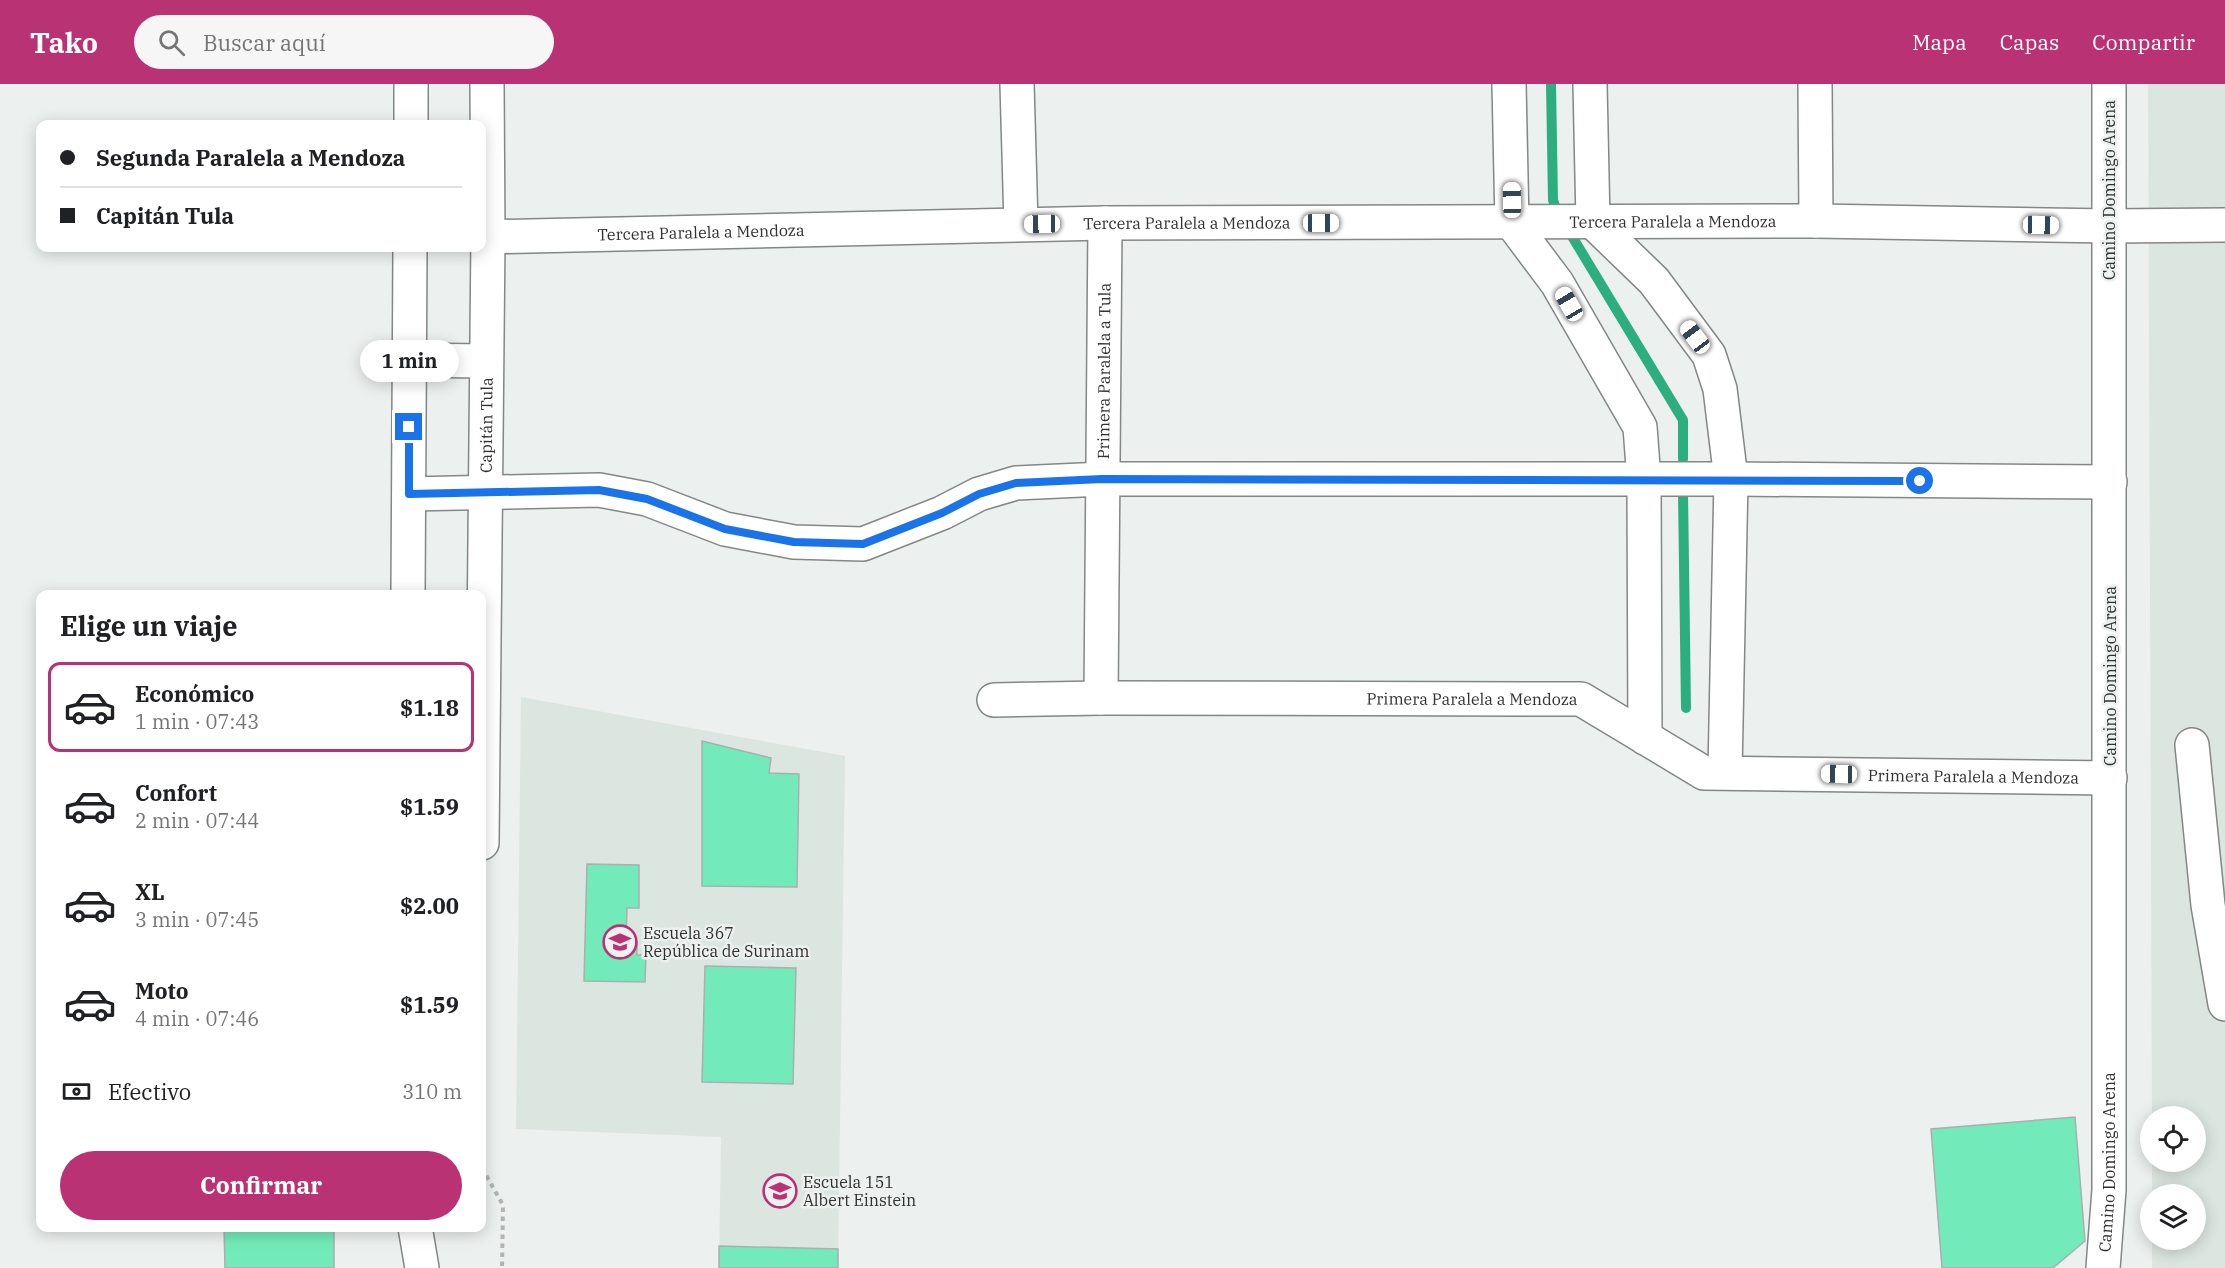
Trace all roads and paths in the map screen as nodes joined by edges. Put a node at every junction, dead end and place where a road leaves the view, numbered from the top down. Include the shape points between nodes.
1 (411, 84) edge
2 (487, 84) edge
3 (1017, 84) edge
4 (1509, 84) edge
5 (1590, 84) edge
6 (1815, 84) edge
7 (2109, 84) edge
8 (411, 120) edge
9 (486, 160) edge
10 (1816, 221) junction
11 (1593, 222) junction
12 (1105, 223) junction
13 (1512, 223) junction
14 (1021, 224) junction
15 (2225, 225) edge
16 (2109, 226) junction
17 (486, 237) edge
18 (410, 252) edge
19 (485, 252) edge
20 (409, 360) junction
21 (485, 361) junction
22 (1102, 479) junction
23 (1644, 480) junction
24 (1731, 480) junction
25 (2110, 482) junction
26 (409, 494) junction
27 (485, 494) junction
28 (408, 590) edge
29 (483, 590) edge
30 (1101, 698) junction
31 (994, 700) dead end
32 (1645, 738) junction
33 (2192, 745) dead end
34 (1725, 772) junction
35 (2110, 778) junction
36 (2217, 905) edge
37 (2225, 1004) edge
38 (486, 1175) edge
39 (417, 1232) edge
40 (422, 1268) edge
41 (502, 1268) edge
42 (2103, 1268) edge

1 - 8 street
2 - 9 street, Capitán Tula
3 - 14 street
4 - 13 street
5 - 11 street
6 - 10 street
7 - 16 street, Camino Domingo Arena
10 - 11 street, Tercera Paralela a Mendoza
10 - 16 street, Tercera Paralela a Mendoza
11 - 13 street, Tercera Paralela a Mendoza
11 - 24 street via 1654,281 1709,355 1720,389
12 - 13 street, Tercera Paralela a Mendoza
12 - 14 street, Tercera Paralela a Mendoza
12 - 22 street, Primera Paralela a Tula
13 - 23 street via 1557,283 1640,427
14 - 17 street, Tercera Paralela a Mendoza
15 - 16 street, Tercera Paralela a Mendoza
16 - 25 street, Camino Domingo Arena
18 - 20 street
19 - 21 street, Capitán Tula
20 - 21 street, Capitán Tula
20 - 26 street
21 - 27 street, Capitán Tula
22 - 23 street
22 - 27 street via 1016,483 979,494 863,544 794,542 725,529 647,499 599,490
22 - 30 street, Primera Paralela a Tula
23 - 24 street
23 - 32 street
24 - 25 street
24 - 34 street
25 - 35 street, Camino Domingo Arena
26 - 27 street
26 - 28 street
27 - 29 street, Capitán Tula
30 - 31 street, Primera Paralela a Mendoza
30 - 32 street, Primera Paralela a Mendoza via 1581,699
32 - 34 street, Primera Paralela a Mendoza via 1704,774
33 - 36 street
34 - 35 street, Primera Paralela a Mendoza
35 - 42 street, Camino Domingo Arena via 2109,1190
36 - 37 street
38 - 41 path via 503,1205
39 - 40 street

